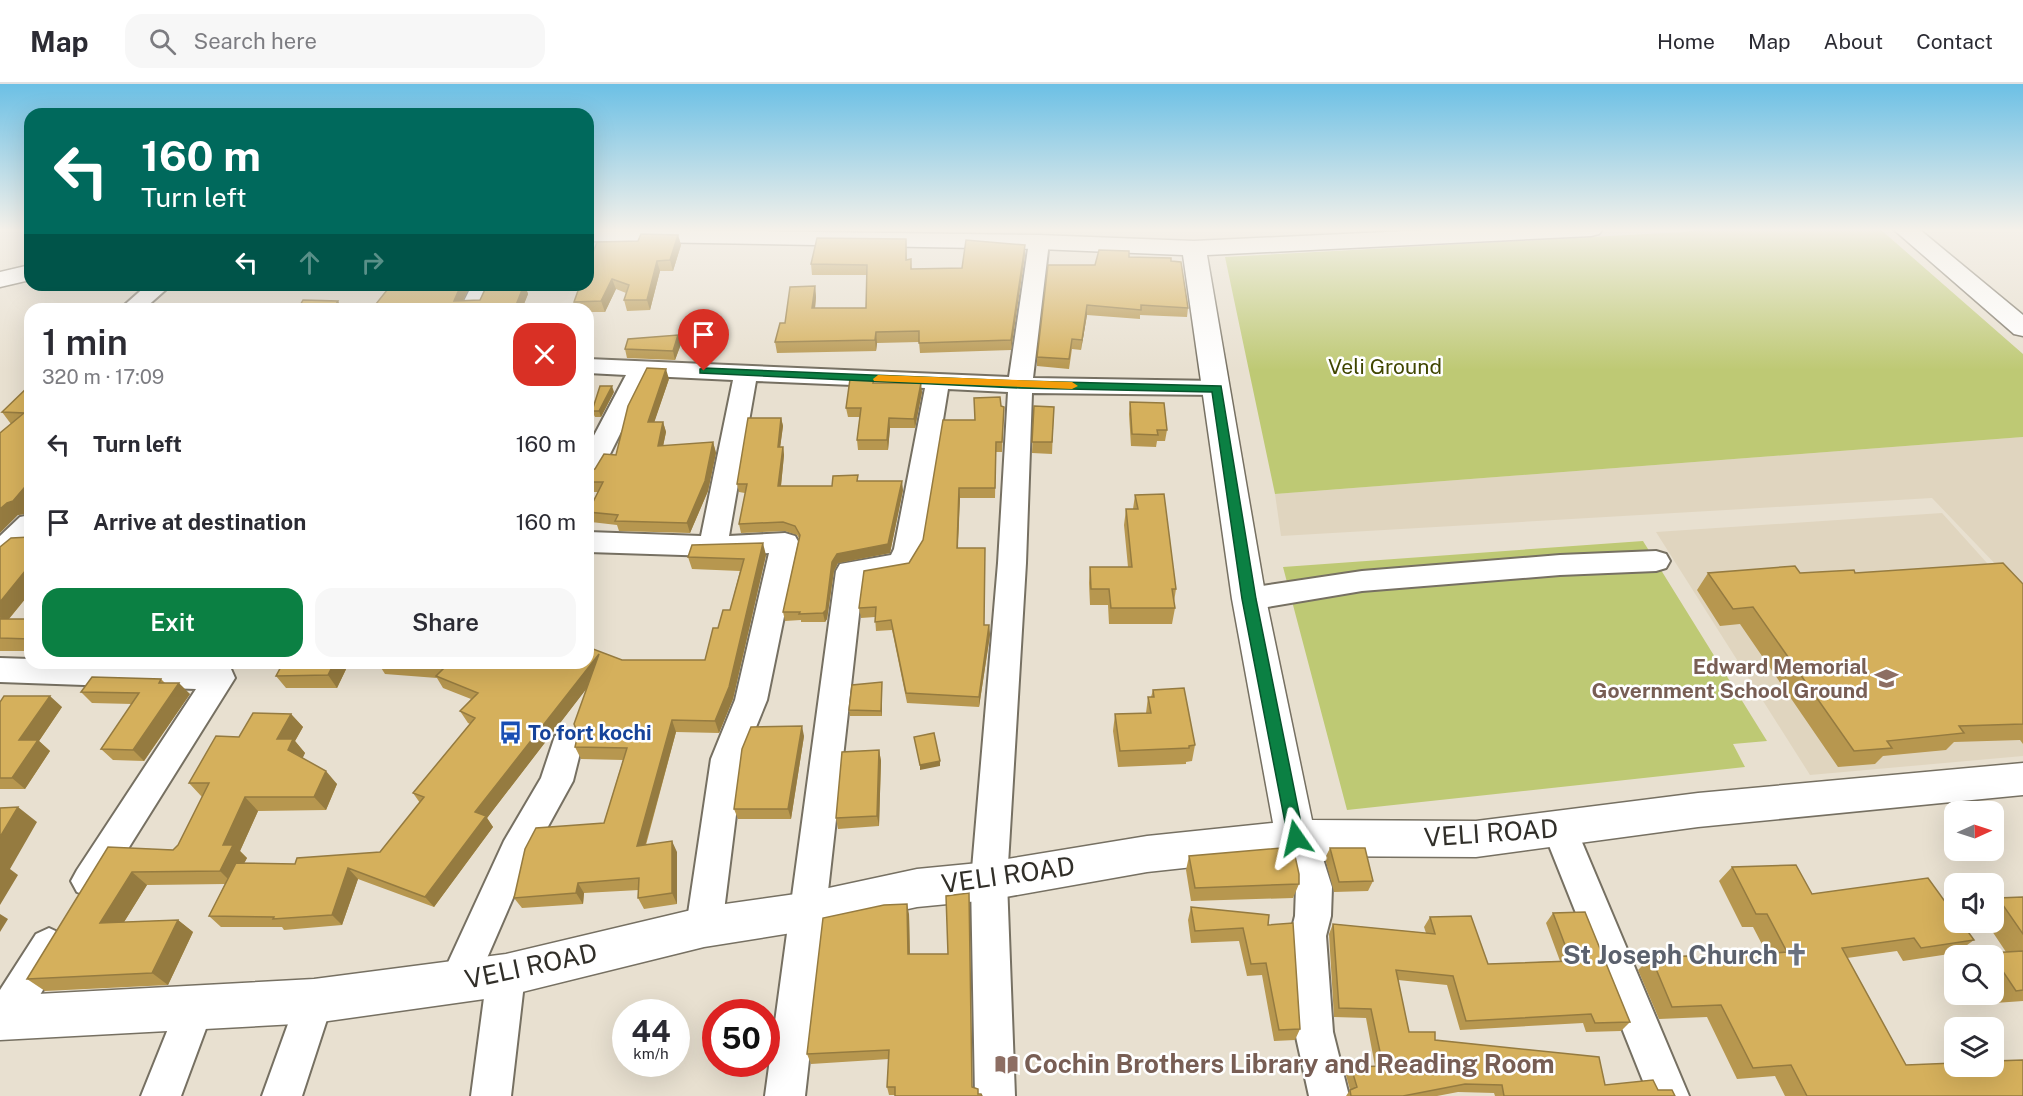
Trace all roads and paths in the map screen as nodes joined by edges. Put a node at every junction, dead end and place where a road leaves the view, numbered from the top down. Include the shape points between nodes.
1 (1034, 276) edge
2 (1199, 276) edge
3 (1961, 276) edge
4 (153, 291) edge
5 (138, 303) edge
6 (2023, 328) edge
7 (594, 366) edge
8 (641, 368) junction
9 (746, 373) junction
10 (938, 381) junction
11 (1020, 385) junction
12 (1217, 388) junction
13 (594, 460) edge
14 (24, 530) edge
15 (594, 542) edge
16 (712, 546) junction
17 (0, 552) edge
18 (1656, 561) dead end
19 (1249, 599) junction
20 (0, 670) edge
21 (566, 745) dead end
22 (2023, 779) edge
23 (1559, 828) junction
24 (1296, 838) junction
25 (988, 881) junction
26 (810, 911) junction
27 (704, 927) junction
28 (506, 975) junction
29 (458, 982) junction
30 (314, 1001) junction
31 (195, 1007) junction
32 (2, 1018) edge
33 (161, 1096) edge
34 (282, 1096) edge
35 (491, 1096) edge
36 (785, 1096) edge
37 (995, 1096) edge
38 (1329, 1096) edge
39 (1669, 1096) edge

1 - 11 street
2 - 12 main road
3 - 6 main road
4 - 5 street
7 - 8 street
8 - 9 street
8 - 13 street
9 - 10 street
9 - 16 street
10 - 11 street
10 - 26 street via 908,549 900,564 850,571
11 - 12 street
11 - 25 street via 1012,563
12 - 19 main road
14 - 17 street
15 - 16 street
16 - 27 street via 785,543 751,700 727,759
18 - 19 street via 1362,581
19 - 24 main road
20 - 32 street via 220,678
21 - 29 street via 557,781 516,852
22 - 23 main road, VELI ROAD via 1698,810
23 - 24 main road, VELI ROAD via 1476,839
23 - 39 street
24 - 25 main road, VELI ROAD via 1147,854
24 - 38 street via 1307,857 1314,887 1308,936 1314,1032
25 - 26 main road, VELI ROAD via 917,888
25 - 37 street
26 - 27 main road, VELI ROAD
26 - 36 street
27 - 28 main road, VELI ROAD
28 - 29 main road, VELI ROAD
28 - 35 street
29 - 30 main road, VELI ROAD
30 - 31 main road, VELI ROAD
30 - 34 street
31 - 32 main road, VELI ROAD
31 - 33 street

